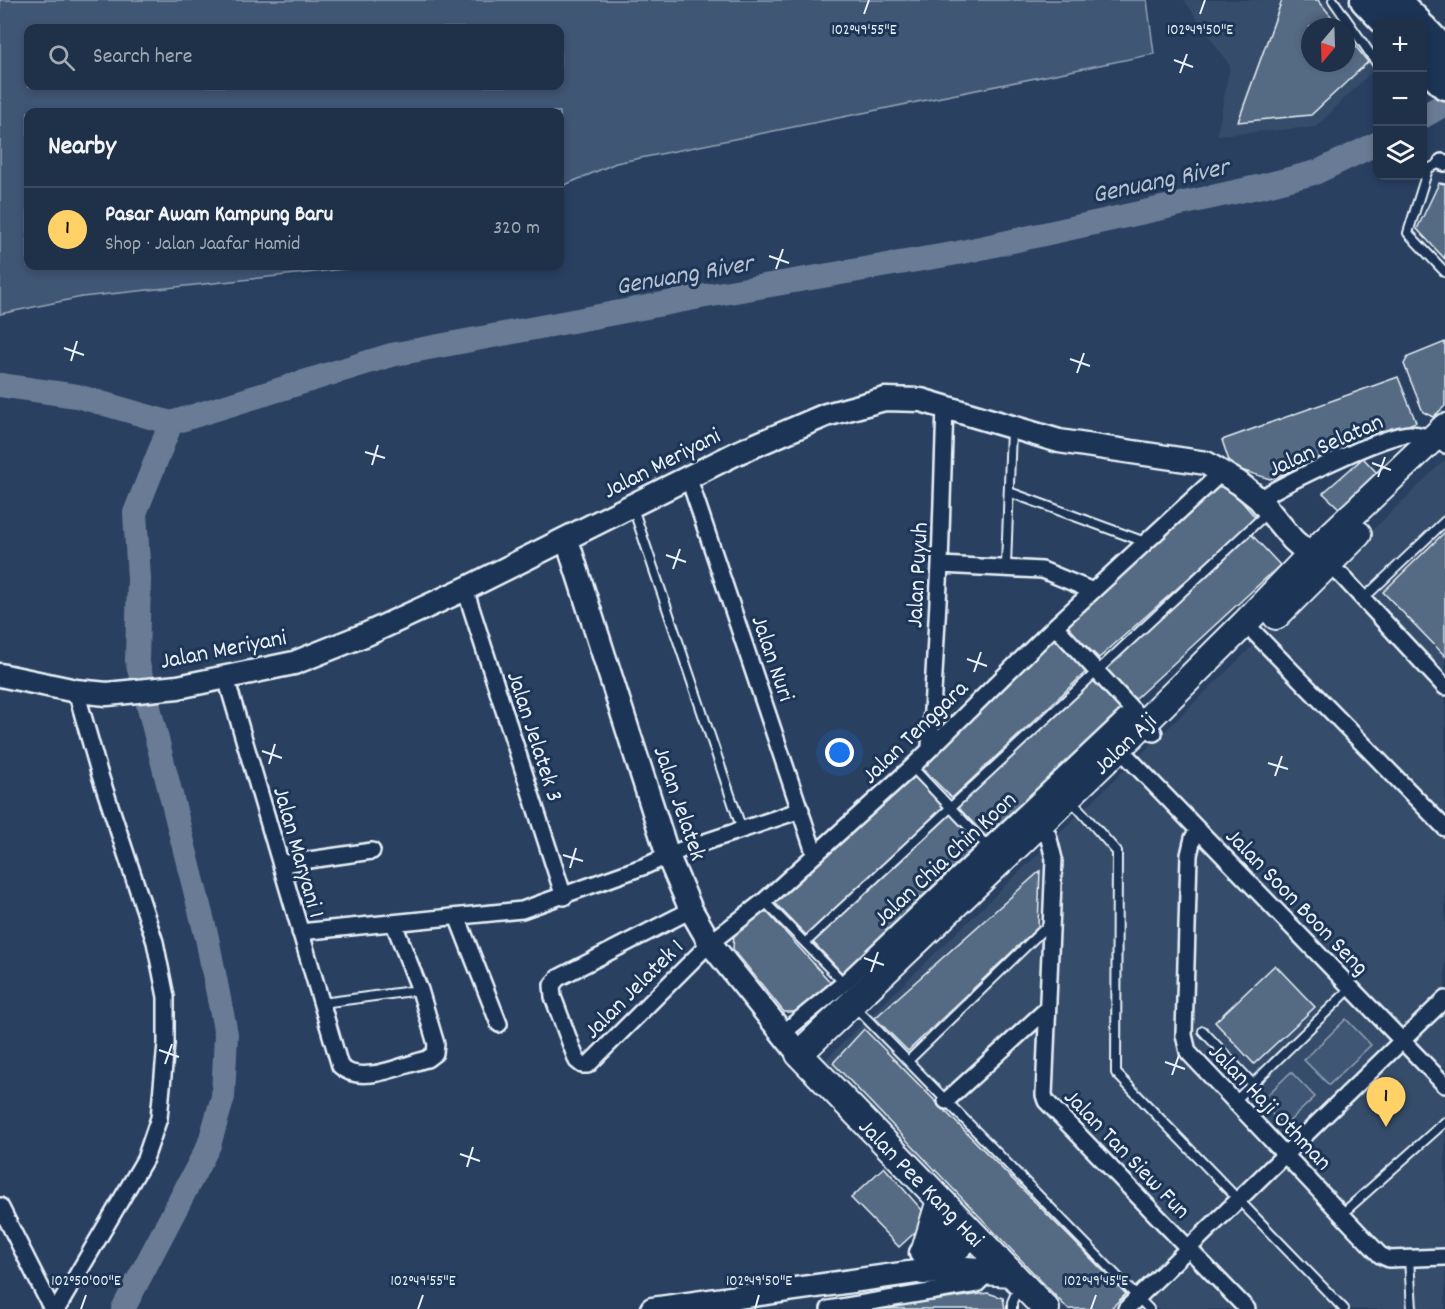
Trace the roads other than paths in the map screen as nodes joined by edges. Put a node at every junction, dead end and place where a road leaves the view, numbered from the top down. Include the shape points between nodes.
1 (1334, 0) edge
2 (1365, 0) edge
3 (1395, 0) edge
4 (1382, 18) edge
5 (1413, 18) edge
6 (1427, 40) edge
7 (1373, 59) edge
8 (1437, 63) edge
9 (1443, 162) edge
10 (1445, 272) edge
11 (945, 406) junction
12 (1011, 427) junction
13 (1442, 440) edge
14 (1223, 471) junction
15 (688, 476) junction
16 (1010, 492) junction
17 (1264, 505) junction
18 (633, 506) junction
19 (1445, 521) edge
20 (567, 540) junction
21 (1147, 542) junction
22 (1318, 560) junction
23 (940, 565) junction
24 (1006, 566) junction
25 (465, 589) junction
26 (1093, 591) junction
27 (1363, 599) junction
28 (1055, 626) junction
29 (1251, 629) junction
30 (1097, 671) junction
31 (0, 675) edge
32 (226, 678) junction
33 (1444, 683) edge
34 (76, 691) junction
35 (1144, 721) junction
36 (930, 747) junction
37 (1124, 752) junction
38 (912, 766) junction
39 (1073, 801) junction
40 (950, 807) junction
41 (801, 810) junction
42 (1445, 828) edge
43 (741, 830) junction
44 (1043, 830) junction
45 (1199, 831) junction
46 (988, 847) junction
47 (372, 851) dead end
48 (815, 855) junction
49 (668, 856) junction
50 (281, 864) junction
51 (564, 897) junction
52 (764, 901) junction
53 (691, 910) junction
54 (458, 919) junction
55 (1051, 922) junction
56 (394, 924) junction
57 (300, 932) junction
58 (710, 943) junction
59 (805, 943) junction
60 (1351, 988) junction
61 (420, 990) junction
62 (854, 998) junction
63 (1445, 999) edge
64 (322, 1003) junction
65 (1047, 1009) junction
66 (499, 1024) dead end
67 (1203, 1031) dead end
68 (783, 1034) junction
69 (1402, 1041) junction
70 (803, 1059) junction
71 (908, 1061) junction
72 (1252, 1083) junction
73 (1445, 1085) edge
74 (946, 1101) junction
75 (1234, 1102) junction
76 (1445, 1122) edge
77 (1286, 1154) junction
78 (940, 1200) junction
79 (1238, 1200) junction
80 (0, 1206) edge
81 (1343, 1213) junction
82 (967, 1227) junction
83 (1188, 1249) junction
84 (1445, 1257) edge
85 (1409, 1259) junction
86 (924, 1261) junction
87 (1007, 1276) junction
88 (844, 1281) junction
89 (1138, 1298) junction
90 (850, 1307) edge
91 (52, 1309) edge
92 (57, 1309) edge
93 (652, 1309) edge
94 (829, 1309) edge
95 (1012, 1309) edge
96 (1046, 1309) edge
97 (1126, 1309) edge
98 (1149, 1309) edge
99 (1247, 1309) edge
100 (1344, 1309) edge
101 (1412, 1309) edge

1 - 7 lane
2 - 4 highway
3 - 5 highway
6 - 8 highway
9 - 10 lane via 1428,169 1408,233
11 - 12 street, Jalan Meriyani
11 - 15 street, Jalan Meriyani via 904,398 859,404
11 - 23 street, Jalan Puyuh
12 - 14 street, Jalan Meriyani via 1091,447 1206,463
12 - 16 lane
13 - 17 street, Jalan Selatan via 1398,435 1329,464
13 - 22 main road, Jalan Aji
14 - 17 street, Jalan Meriyani
14 - 21 street, Jalan Tenggara
15 - 18 street, Jalan Meriyani
15 - 41 street, Jalan Nuri
16 - 21 lane
16 - 24 lane
17 - 22 street, Jalan Meriyani via 1293,540
17 - 30 lane
18 - 20 street, Jalan Meriyani
18 - 43 lane
19 - 27 lane
20 - 25 street, Jalan Meriyani
20 - 49 street, Jalan Jelatek
21 - 26 street, Jalan Tenggara
22 - 27 street
22 - 29 main road, Jalan Aji
23 - 24 street
23 - 36 street, Jalan Puyuh
24 - 26 street via 1042,570
25 - 32 street, Jalan Meriyani via 313,656
25 - 51 street, Jalan Jelatek 3
26 - 28 street, Jalan Tenggara
27 - 33 street
28 - 30 street
28 - 36 street, Jalan Tenggara
29 - 35 main road, Jalan Aji
29 - 42 street
30 - 35 street
30 - 40 lane
31 - 34 street, Jalan Meriyani
32 - 34 street, Jalan Meriyani via 107,694
32 - 50 street, Jalan Maryani 1
34 - 92 street via 155,942 166,997 166,1044 159,1118 145,1159
35 - 37 main road, Jalan Aji
35 - 46 street, Jalan Chia Chin Koon
36 - 38 street, Jalan Tenggara
37 - 39 main road, Jalan Aji
37 - 45 street, Jalan Soon Boon Seng
38 - 40 lane
38 - 48 street, Jalan Tenggara
39 - 44 main road, Jalan Aji
39 - 79 lane via 1117,852 1116,1073
40 - 46 lane
40 - 59 lane
41 - 43 street
41 - 48 street, Jalan Nuri
43 - 49 street
44 - 55 street, Jalan Tan Siew Fun via 1054,859
44 - 62 main road, Jalan Aji
45 - 60 street, Jalan Soon Boon Seng
45 - 75 street, Jalan Haji Othman via 1189,855 1185,1043 1188,1052
46 - 62 street, Jalan Chia Chin Koon
47 - 50 street
48 - 52 street, Jalan Tenggara
49 - 51 street
49 - 53 street, Jalan Jelatek
50 - 57 street, Jalan Maryani 1
51 - 54 street via 522,910
52 - 58 street, Jalan Tenggara
52 - 59 lane
53 - 58 street, Jalan Jelatek
53 - 58 street, Jalan Jelatek 1 via 558,978 552,985 577,1061 588,1065
54 - 56 street
54 - 66 street
55 - 65 street, Jalan Tan Siew Fun
55 - 71 lane
56 - 57 street
56 - 61 street
57 - 64 street, Jalan Maryani 1
58 - 68 street, Jalan Jelatek
59 - 62 lane
60 - 69 street, Jalan Soon Boon Seng
60 - 72 lane
61 - 64 lane
61 - 64 street, Jalan Maryani 1 via 436,1044 435,1053 427,1059 360,1076 348,1074 340,1066
62 - 68 street, Jalan Chia Chin Koon
62 - 70 main road, Jalan Aji
62 - 71 lane
63 - 69 street
65 - 74 street
65 - 83 street, Jalan Tan Siew Fun via 1046,1101
67 - 72 lane
68 - 70 street, Jalan Jelatek
69 - 73 street, Jalan Soon Boon Seng
69 - 77 street
70 - 78 main road, Jalan Pee Kang Hai
71 - 74 lane
72 - 75 lane
74 - 89 lane
75 - 77 street, Jalan Haji Othman
76 - 81 lane
77 - 79 street
77 - 81 street, Jalan Haji Othman
78 - 82 main road, Jalan Pee Kang Hai
78 - 86 main road
79 - 83 street
79 - 100 lane
80 - 91 street
81 - 85 street, Jalan Haji Othman via 1380,1255
82 - 86 street
82 - 87 main road, Jalan Pee Kang Hai
83 - 89 street
83 - 99 street, Jalan Tan Siew Fun
84 - 85 street, Jalan Haji Othman
85 - 101 lane
86 - 87 main road
86 - 88 street via 887,1276
87 - 90 street
87 - 95 lane via 1015,1291
87 - 96 main road, Jalan Pee Kang Hai
88 - 90 street
88 - 93 street
89 - 97 street
89 - 98 lane
90 - 94 street

